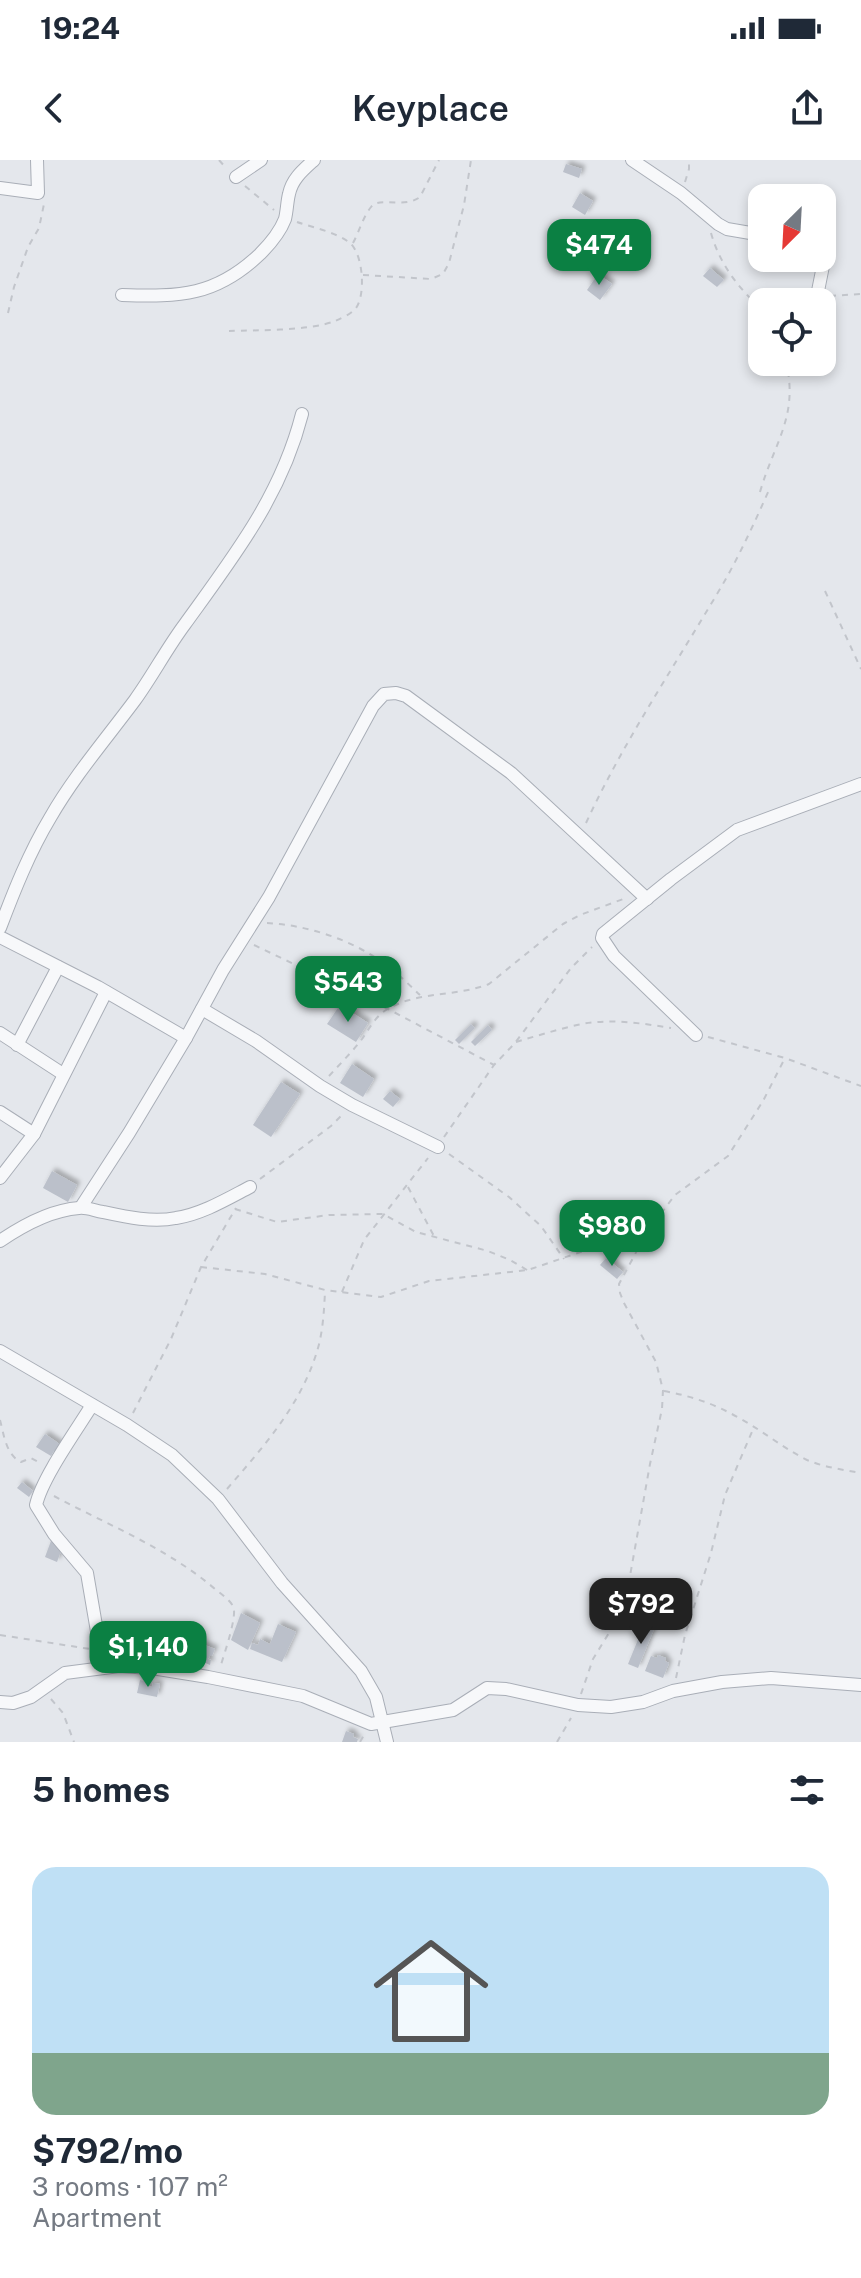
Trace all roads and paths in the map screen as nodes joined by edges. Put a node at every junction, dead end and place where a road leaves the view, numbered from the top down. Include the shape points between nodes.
1 (37, 160) edge
2 (219, 160) edge
3 (261, 160) edge
4 (314, 160) edge
5 (439, 160) edge
6 (471, 160) edge
7 (632, 160) edge
8 (689, 160) edge
9 (236, 177) junction
10 (0, 188) edge
11 (38, 193) junction
12 (681, 193) junction
13 (708, 216) junction
14 (285, 217) junction
15 (748, 233) edge
16 (353, 245) junction
17 (362, 275) junction
18 (122, 295) dead end
19 (748, 297) edge
20 (8, 313) dead end
21 (229, 331) dead end
22 (787, 376) edge
23 (302, 414) dead end
24 (769, 490) dead end
25 (760, 492) dead end
26 (825, 591) dead end
27 (861, 669) edge
28 (861, 784) edge
29 (580, 835) junction
30 (644, 896) junction
31 (254, 923) junction
32 (0, 928) edge
33 (0, 937) edge
34 (602, 938) junction
35 (242, 939) junction
36 (58, 967) junction
37 (106, 992) junction
38 (422, 997) junction
39 (202, 1009) junction
40 (388, 1009) junction
41 (0, 1033) edge
42 (696, 1035) dead end
43 (186, 1038) junction
44 (17, 1045) junction
45 (785, 1058) dead end
46 (494, 1065) junction
47 (63, 1074) junction
48 (320, 1086) junction
49 (352, 1105) junction
50 (0, 1112) edge
51 (34, 1134) junction
52 (438, 1147) junction
53 (0, 1178) edge
54 (407, 1185) junction
55 (250, 1187) junction
56 (81, 1207) junction
57 (235, 1209) junction
58 (383, 1214) junction
59 (647, 1232) junction
60 (436, 1239) junction
61 (0, 1241) edge
62 (564, 1259) junction
63 (201, 1267) junction
64 (528, 1270) junction
65 (325, 1290) junction
66 (342, 1292) junction
67 (0, 1351) edge
68 (663, 1390) junction
69 (92, 1405) junction
70 (0, 1420) edge
71 (127, 1425) junction
72 (754, 1427) junction
73 (861, 1473) edge
74 (50, 1475) junction
75 (42, 1489) junction
76 (218, 1499) junction
77 (0, 1635) edge
78 (103, 1651) junction
79 (119, 1666) junction
80 (217, 1679) junction
81 (861, 1685) edge
82 (41, 1691) junction
83 (673, 1691) junction
84 (0, 1702) edge
85 (578, 1705) junction
86 (382, 1720) junction
87 (74, 1742) edge
88 (387, 1742) edge
89 (557, 1742) edge

1 - 11 street
2 - 9 path
3 - 9 street
4 - 14 street via 291,184
5 - 16 path via 416,201 371,206
6 - 17 path via 443,274 431,279
7 - 12 street
8 - 12 path
9 - 14 path
10 - 11 street
11 - 20 path via 44,204 39,228
12 - 13 street
13 - 15 street via 727,229
13 - 19 path via 722,263
14 - 16 path
14 - 18 street via 251,263 212,289 165,297
16 - 17 path
17 - 21 path via 355,308 331,323
22 - 25 path via 788,419
23 - 32 street via 260,517 50,818
24 - 29 path via 718,592 603,784
26 - 27 path
28 - 30 street via 737,830
29 - 30 street
29 - 31 street via 470,741 406,696 384,694
30 - 34 street
30 - 38 path via 563,924 489,984
31 - 35 street
31 - 38 path via 291,925 340,940 383,962
33 - 36 street
34 - 42 street
34 - 46 path via 571,968
35 - 39 street
35 - 40 path
36 - 37 street
36 - 44 street
37 - 43 street
37 - 47 street
38 - 40 path
39 - 43 street
39 - 48 street
40 - 46 path
40 - 48 path
41 - 44 street
43 - 56 street
44 - 47 street
45 - 59 path via 728,1156 675,1195
46 - 52 path
47 - 51 street
48 - 49 street
49 - 52 street
49 - 55 path
50 - 51 street
51 - 53 street
52 - 54 path
52 - 62 path via 509,1197 541,1226
54 - 58 path
54 - 60 path
55 - 56 street via 175,1219 126,1217
55 - 57 path
56 - 61 street
57 - 58 path via 277,1222
57 - 63 path
58 - 60 path
58 - 66 path via 364,1240
59 - 62 path
59 - 68 path via 619,1284
60 - 64 path via 488,1251
62 - 64 path
63 - 65 path via 265,1274
63 - 71 path
64 - 66 path via 429,1281 381,1297
65 - 66 path
65 - 76 path via 318,1347 301,1391 272,1437
67 - 69 street
68 - 72 path via 707,1401
68 - 85 path via 620,1615 593,1659
69 - 71 street
69 - 74 street
70 - 74 path via 14,1458 31,1458
71 - 76 street via 172,1455
72 - 73 path via 809,1461
72 - 83 path via 725,1495
74 - 75 street
75 - 78 street via 39,1513 87,1573
75 - 80 path via 159,1549 231,1603 235,1613
76 - 86 street via 282,1583 361,1671
77 - 78 path
78 - 79 street
79 - 80 street
79 - 82 street via 65,1673
80 - 86 street via 303,1696 371,1724
81 - 83 street via 771,1678
82 - 84 street via 13,1703
82 - 87 path via 63,1713
83 - 85 street via 611,1707
85 - 86 street via 487,1688 453,1710
85 - 89 path
86 - 88 street

